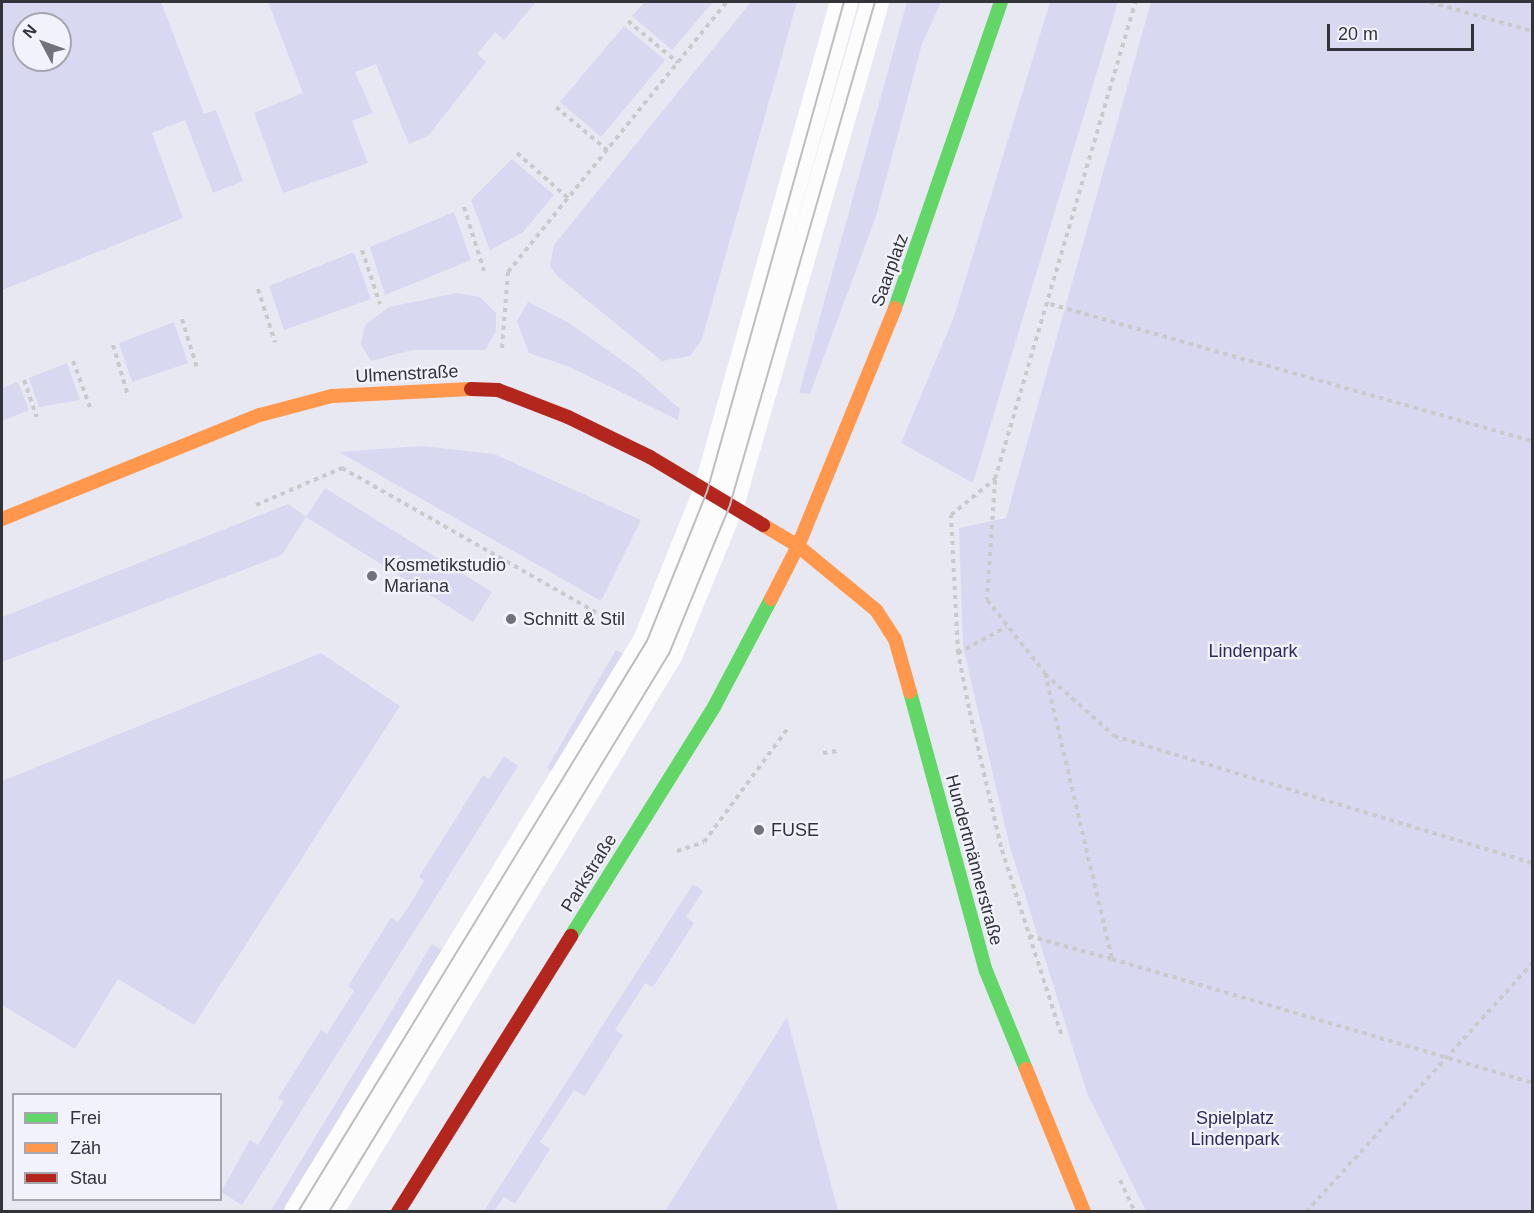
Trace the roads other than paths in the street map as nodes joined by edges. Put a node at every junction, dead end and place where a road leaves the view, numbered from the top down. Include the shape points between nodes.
1 (844, 2) edge
2 (874, 2) edge
3 (1001, 2) edge
4 (719, 499) junction
5 (2, 519) edge
6 (798, 546) junction
7 (298, 1212) edge
8 (329, 1212) edge
9 (398, 1212) edge
10 (1084, 1212) edge

1 - 4 lane
2 - 4 lane
3 - 6 street, Saarplatz via 893,314
4 - 5 street, Ulmenstraße via 568,417 498,390 438,387 332,396 260,415
4 - 6 street, Ulmenstraße
4 - 7 lane via 616,699
4 - 8 lane via 669,654 639,710
6 - 9 street, Parkstraße via 714,707
6 - 10 street, Hundertmännerstraße via 876,610 895,639 986,971

